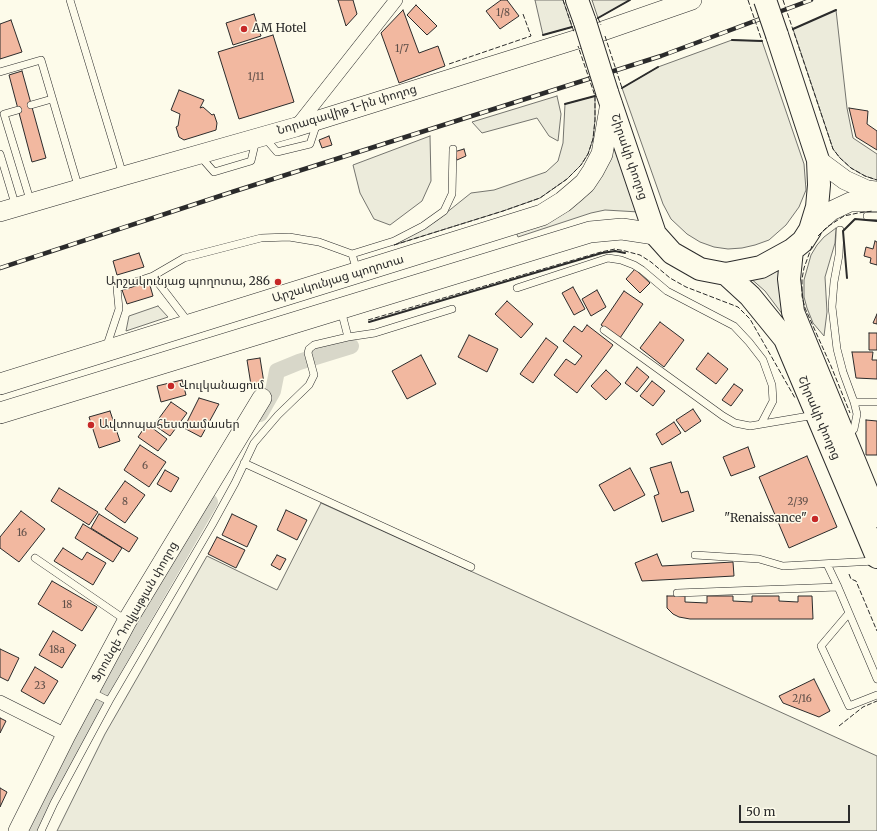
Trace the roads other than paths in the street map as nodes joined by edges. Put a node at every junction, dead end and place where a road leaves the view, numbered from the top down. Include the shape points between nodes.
1 (70, 0) edge
2 (396, 0) edge
3 (577, 0) edge
4 (692, 0) edge
5 (765, 0) edge
6 (0, 72) edge
7 (609, 98) junction
8 (52, 99) junction
9 (32, 105) dead end
10 (18, 110) dead end
11 (318, 120) junction
12 (296, 127) junction
13 (260, 137) junction
14 (453, 149) dead end
15 (0, 154) edge
16 (818, 160) junction
17 (124, 176) junction
18 (79, 189) junction
19 (877, 191) edge
20 (16, 208) edge
21 (872, 209) edge
22 (877, 216) edge
23 (810, 230) junction
24 (840, 230) dead end
25 (655, 234) junction
26 (792, 250) junction
27 (355, 264) junction
28 (726, 274) junction
29 (153, 276) junction
30 (517, 288) dead end
31 (452, 308) dead end
32 (340, 309) junction
33 (191, 325) junction
34 (604, 330) dead end
35 (348, 337) junction
36 (104, 351) junction
37 (0, 384) edge
38 (262, 398) dead end
39 (854, 402) junction
40 (877, 402) edge
41 (0, 413) edge
42 (817, 415) junction
43 (761, 424) junction
44 (845, 440) junction
45 (244, 463) junction
46 (877, 516) edge
47 (695, 555) dead end
48 (877, 557) edge
49 (35, 558) dead end
50 (877, 561) edge
51 (827, 564) junction
52 (471, 567) dead end
53 (838, 587) junction
54 (677, 592) dead end
55 (849, 613) junction
56 (127, 621) junction
57 (877, 679) edge
58 (877, 695) edge
59 (100, 696) junction
60 (0, 702) edge
61 (66, 735) junction
62 (18, 831) edge
63 (40, 831) edge

1 - 17 lane
2 - 12 street
3 - 7 highway, Շիրակի փողոց, bridge
4 - 11 main road, Նորագավիթ 1-ին փողոց via 597,33
5 - 16 highway, Շիրակի փողոց, bridge
6 - 8 lane via 40,60
7 - 25 highway, Շիրակի փողոց
7 - 27 main road, Արշակունյաց պողոտա via 602,154 585,183 564,202 542,215
8 - 9 lane
8 - 18 lane
10 - 20 lane via 4,114
11 - 12 main road, Նորագավիթ 1-ին փողոց
11 - 13 lane via 310,144 278,152
12 - 13 main road, Նորագավիթ 1-ին փողոց
13 - 17 main road, Նորագավիթ 1-ին փողոց
14 - 27 lane via 452,194 444,211 423,226
15 - 20 lane
16 - 19 main road via 845,180 867,190
16 - 23 highway, Շիրակի փողոց via 817,207
17 - 18 main road, Նորագավիթ 1-ին փողոց
18 - 20 main road, Նորագավիթ 1-ին փողոց
21 - 22 lane
21 - 23 main road via 850,202 831,211
23 - 26 highway, Շիրակի փողոց via 803,241
24 - 39 lane via 832,307 843,372
25 - 28 highway, Շիրակի փողոց via 672,253 700,269
25 - 32 main road via 622,228 590,232
26 - 28 highway, Շիրակի փողոց via 761,267
26 - 44 highway, Շիրակի փողոց via 789,279 793,312
27 - 29 lane via 319,242 289,237 260,238 184,258
27 - 33 main road, Արշակունյաց պողոտա
28 - 42 highway, Շիրակի փողոց via 750,296 785,339
29 - 33 lane
29 - 36 lane via 117,288 119,309
30 - 43 lane via 608,258 634,265 667,291 734,326 749,342 763,360 772,385 773,401
31 - 35 lane via 375,333
32 - 35 lane
32 - 41 main road
33 - 36 main road, Արշակունյաց պողոտա
34 - 43 lane via 723,416 735,423 750,426
35 - 45 lane via 314,345 309,349 314,375 309,385 258,438
36 - 37 main road, Արշակունյաց պողոտա
38 - 56 main road, Ֆրունզե Դովլաթյան փողոց
39 - 40 lane
39 - 44 lane via 857,414 854,429
42 - 43 lane
42 - 48 highway, Շիրակի փողոց
44 - 46 highway, Շիրակի փողոց
45 - 52 lane
45 - 59 lane via 212,525
47 - 51 lane via 759,559 783,566
49 - 56 lane
50 - 51 lane
51 - 53 lane
53 - 54 lane
53 - 55 lane
55 - 57 lane
55 - 58 lane via 821,646 849,706
56 - 59 main road, Ֆրունզե Դովլաթյան փողոց
59 - 61 main road, Ֆրունզե Դովլաթյան փողոց
59 - 63 lane
60 - 61 street
61 - 62 main road, Ֆրունզե Դովլաթյան փողոց

